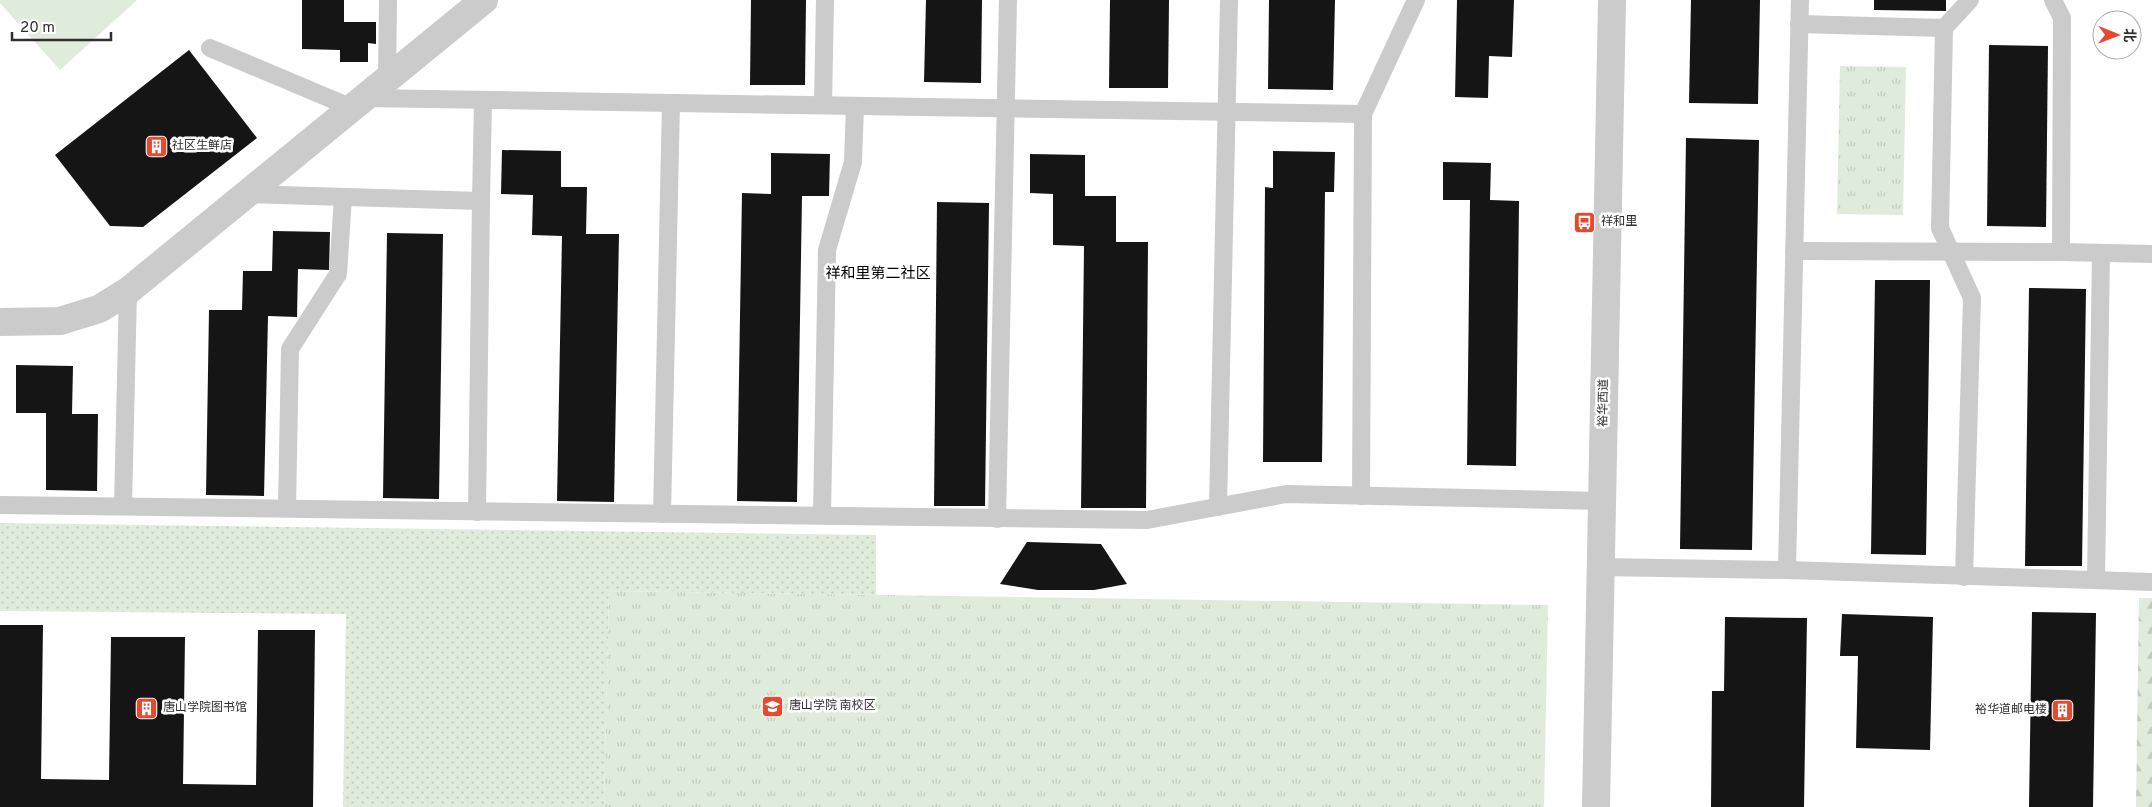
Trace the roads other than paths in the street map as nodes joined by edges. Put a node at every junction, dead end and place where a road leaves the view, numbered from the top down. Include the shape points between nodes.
1 (388, 0) edge
2 (484, 0) edge
3 (825, 0) edge
4 (1008, 0) edge
5 (1229, 0) edge
6 (1416, 0) edge
7 (1612, 0) edge
8 (1800, 0) edge
9 (1970, 0) edge
10 (2053, 0) edge
11 (1799, 24) junction
12 (1944, 28) junction
13 (210, 48) dead end
14 (387, 78) junction
15 (483, 100) junction
16 (357, 102) junction
17 (670, 103) junction
18 (823, 105) junction
19 (855, 106) junction
20 (1006, 108) junction
21 (1227, 112) junction
22 (1363, 114) junction
23 (246, 194) junction
24 (343, 197) junction
25 (481, 200) junction
26 (1794, 251) junction
27 (1953, 252) junction
28 (2061, 252) junction
29 (2100, 253) junction
30 (2152, 254) edge
31 (128, 291) junction
32 (0, 322) edge
33 (1361, 496) junction
34 (1602, 501) junction
35 (0, 505) edge
36 (123, 506) junction
37 (1218, 507) junction
38 (287, 508) junction
39 (477, 512) junction
40 (662, 514) junction
41 (822, 515) junction
42 (997, 519) junction
43 (1601, 567) junction
44 (1787, 570) junction
45 (1964, 577) junction
46 (2096, 580) junction
47 (2152, 582) edge
48 (1596, 807) edge

1 - 14 lane
2 - 14 street
3 - 18 lane
4 - 20 lane
5 - 21 lane
6 - 22 lane
7 - 34 street, 裕华西道
8 - 11 lane
9 - 12 lane
10 - 28 lane via 2062,18
11 - 12 lane
11 - 26 lane
12 - 27 lane via 1940,228
13 - 16 lane
14 - 16 street
15 - 16 lane
15 - 17 lane
15 - 25 lane
16 - 23 street
17 - 18 lane
17 - 40 lane
18 - 19 lane
19 - 20 lane
19 - 41 lane via 853,162 827,250
20 - 21 lane
20 - 42 lane
21 - 22 lane
21 - 37 lane
22 - 33 lane
23 - 24 lane
23 - 31 street
24 - 25 lane
24 - 38 lane via 338,274 290,349
25 - 39 lane
26 - 27 lane
26 - 44 lane
27 - 28 lane
27 - 45 lane via 1972,298
28 - 29 lane
29 - 30 lane
29 - 46 lane
31 - 32 street via 99,310 60,321
31 - 36 lane
33 - 34 lane
33 - 37 lane via 1286,494
34 - 43 street, 裕华西道
35 - 36 lane
36 - 38 lane
37 - 42 lane via 1147,520
38 - 39 lane
39 - 40 lane
40 - 41 lane
41 - 42 lane
43 - 44 lane
43 - 48 street, 裕华西道
44 - 45 lane
45 - 46 lane
46 - 47 lane

